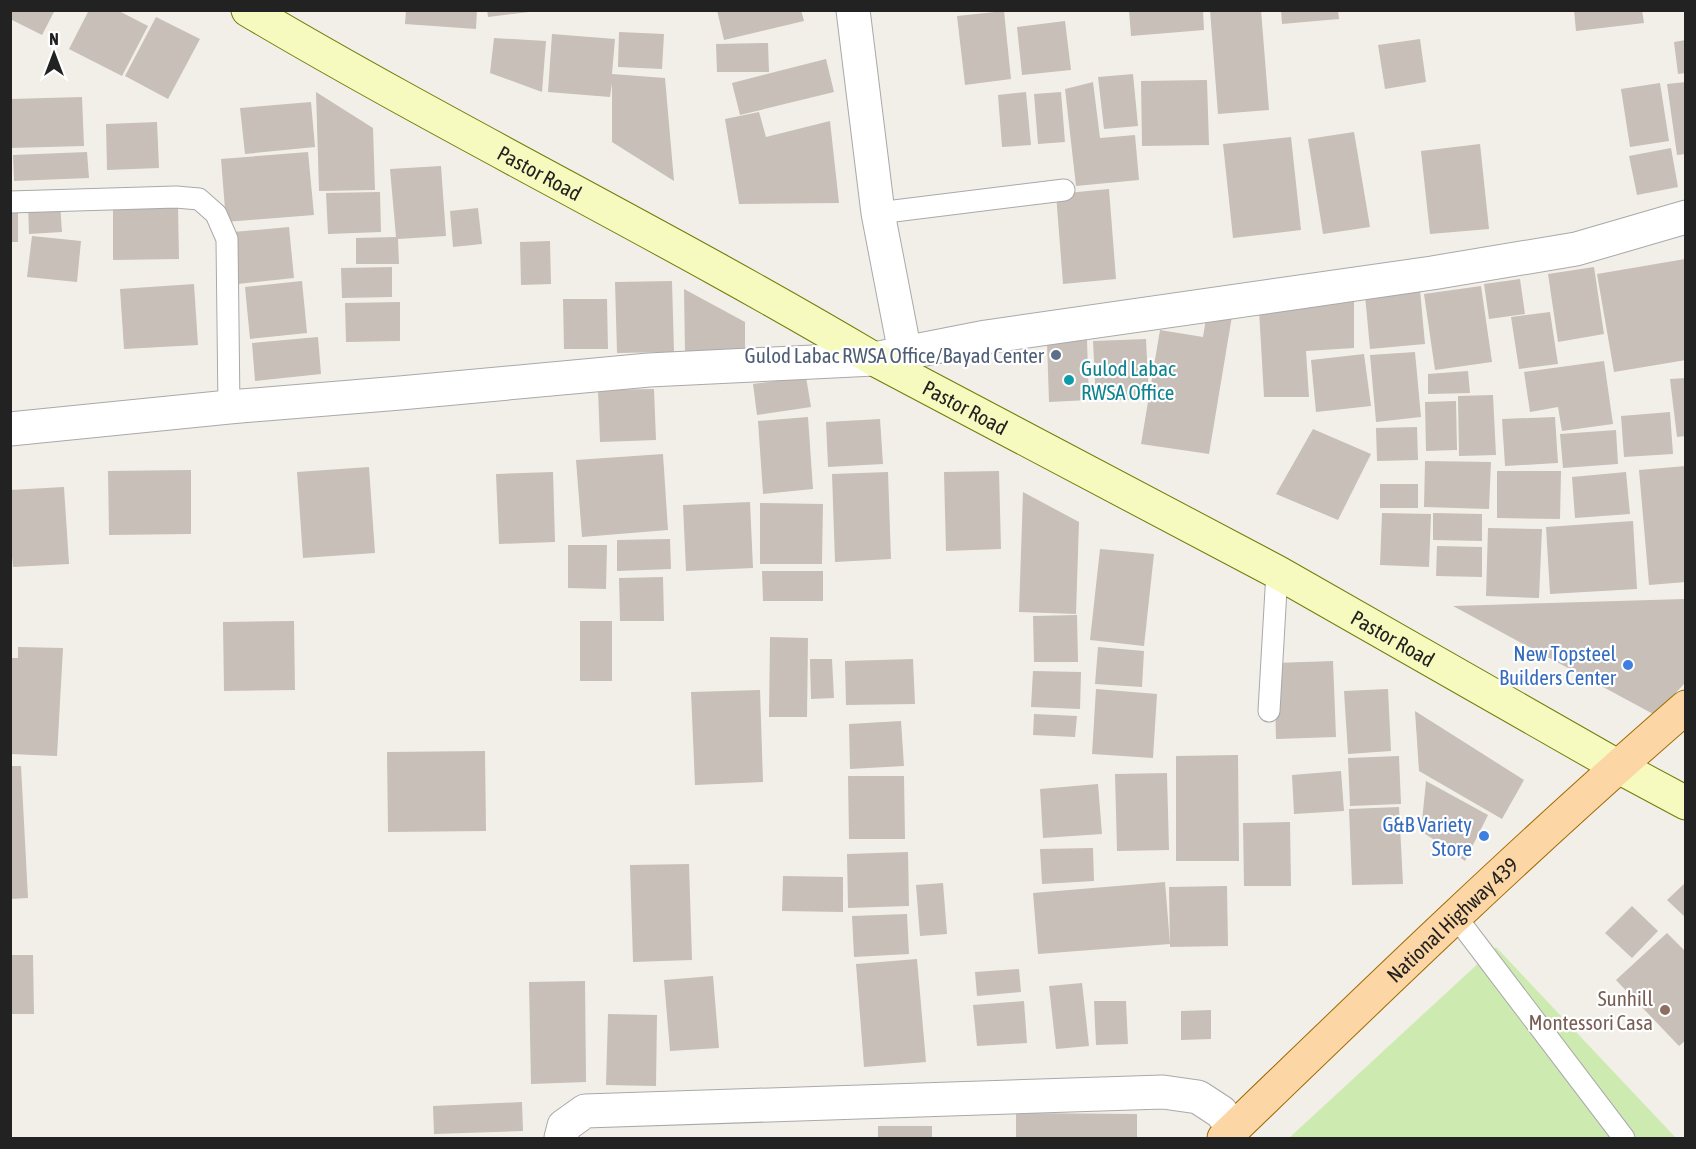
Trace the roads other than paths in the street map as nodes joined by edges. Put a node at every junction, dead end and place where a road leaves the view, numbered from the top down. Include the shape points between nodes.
1 (248, 10) edge
2 (853, 10) edge
3 (1064, 190) dead end
4 (10, 202) edge
5 (878, 213) junction
6 (1686, 217) edge
7 (905, 353) junction
8 (873, 359) junction
9 (229, 406) junction
10 (10, 429) edge
11 (1277, 572) junction
12 (1686, 707) edge
13 (1269, 711) dead end
14 (1617, 766) junction
15 (1686, 803) edge
16 (1456, 917) junction
17 (1229, 1134) edge
18 (561, 1138) edge
19 (1624, 1138) edge

1 - 8 main road, Pastor Road
2 - 5 street
3 - 5 lane
4 - 9 lane via 176,196 199,199 216,214 227,239
5 - 7 street
6 - 7 street via 1576,249 986,337
7 - 8 street
8 - 9 street via 650,370
8 - 11 main road, Pastor Road
9 - 10 street
11 - 13 lane
11 - 14 main road, Pastor Road
12 - 14 main road, National Highway 439
14 - 15 main road, Pastor Road
14 - 16 main road, National Highway 439
16 - 17 main road, National Highway 439
16 - 19 lane
17 - 18 street via 1221,1112 1198,1097 1162,1092 585,1111 564,1126

